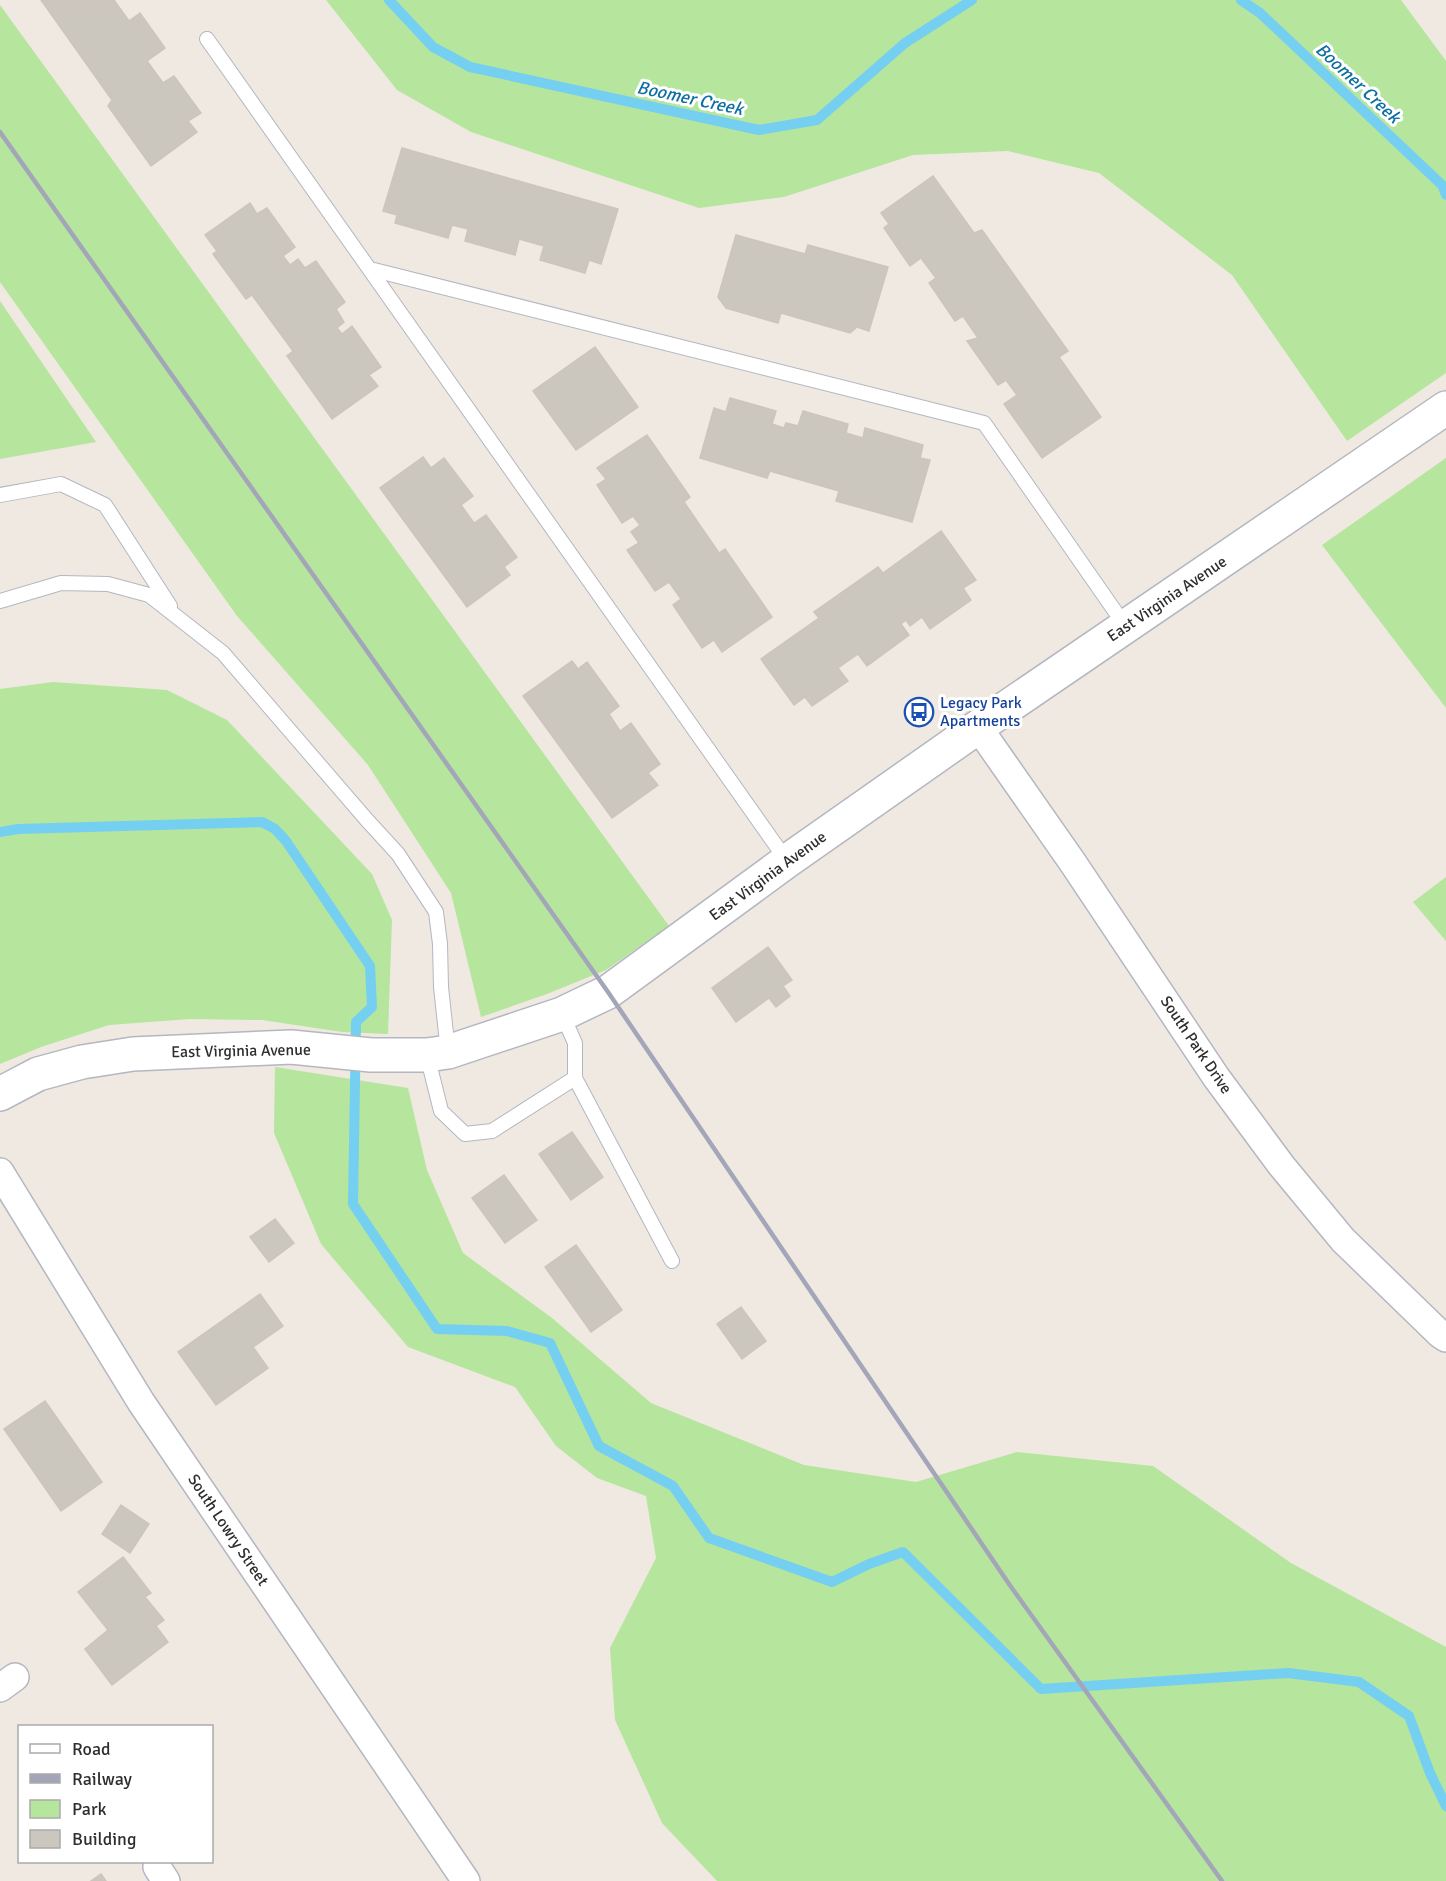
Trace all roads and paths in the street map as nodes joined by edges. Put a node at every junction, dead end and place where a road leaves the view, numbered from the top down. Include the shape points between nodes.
1 (207, 39) dead end
2 (370, 269) junction
3 (1446, 408) edge
4 (0, 495) edge
5 (0, 601) edge
6 (176, 616) junction
7 (1126, 627) junction
8 (978, 727) junction
9 (787, 861) junction
10 (562, 1014) junction
11 (438, 1054) junction
12 (575, 1078) junction
13 (0, 1094) edge
14 (0, 1172) edge
15 (672, 1261) dead end
16 (1446, 1338) edge
17 (466, 1881) edge

1 - 2 lane
2 - 7 lane via 984,423
2 - 9 lane
3 - 7 street, East Virginia Avenue
4 - 6 lane via 61,484 105,505
5 - 6 lane via 62,583 108,584 149,595
6 - 11 lane via 223,654 398,854 436,912 441,987
7 - 8 street, East Virginia Avenue
8 - 9 street, East Virginia Avenue
8 - 16 street, South Park Drive via 1216,1077 1281,1165 1343,1240
9 - 10 street, East Virginia Avenue via 608,992
10 - 11 street, East Virginia Avenue
10 - 12 lane via 575,1043
11 - 12 lane via 441,1111 465,1134 492,1131
11 - 13 street, East Virginia Avenue via 370,1054 291,1047 132,1054 38,1074
12 - 15 lane
14 - 17 street, South Lowry Street via 141,1402

